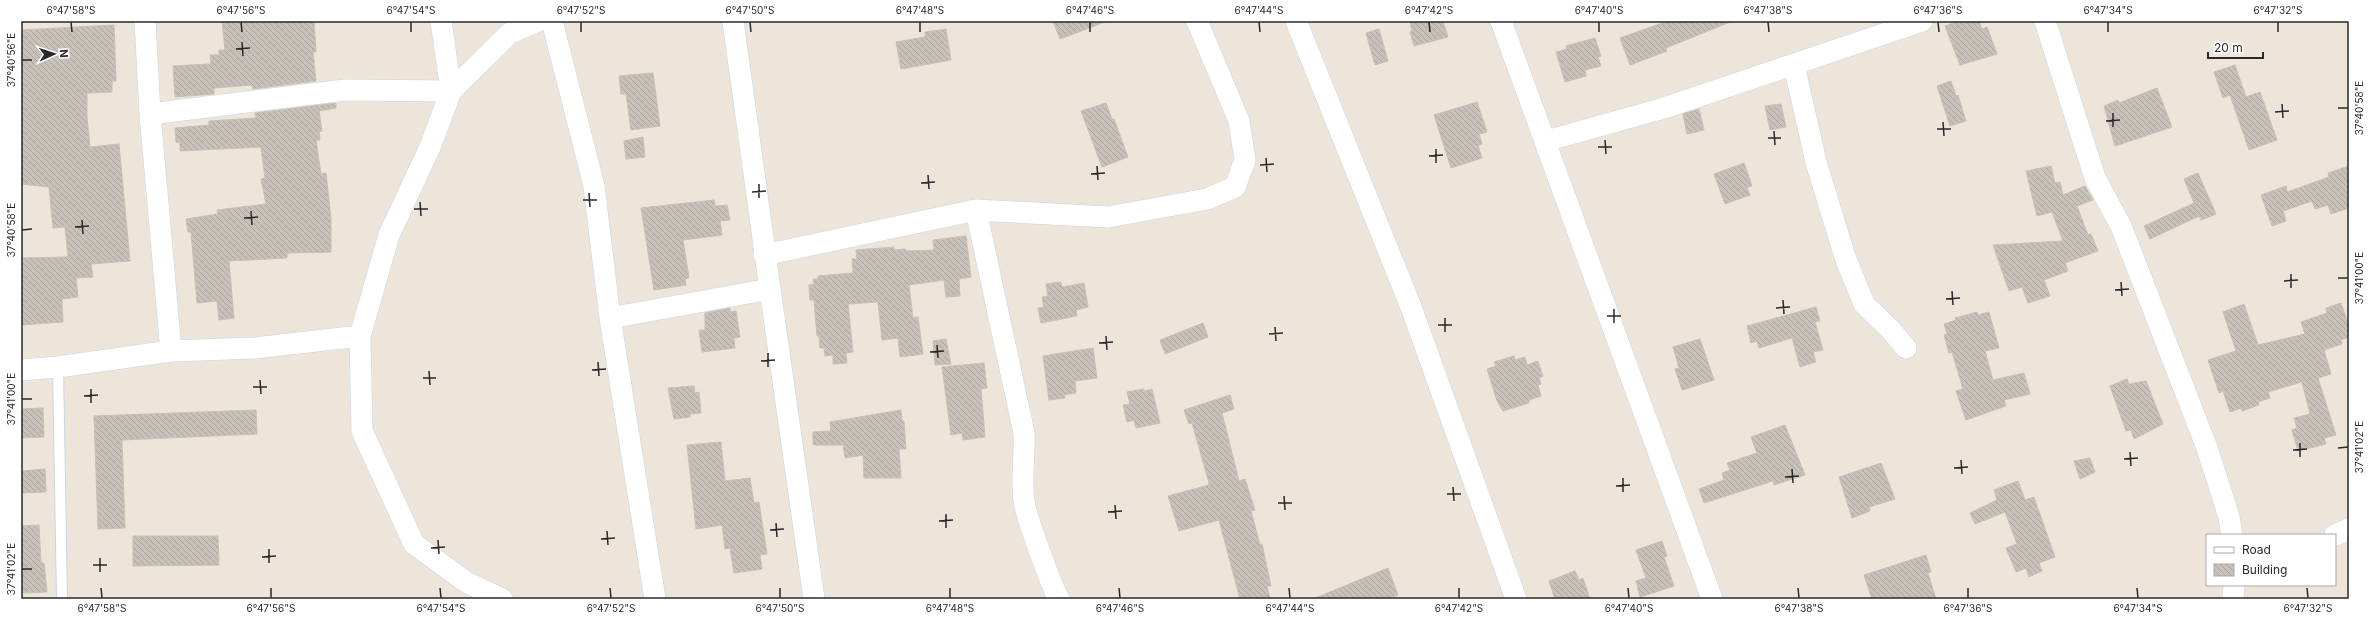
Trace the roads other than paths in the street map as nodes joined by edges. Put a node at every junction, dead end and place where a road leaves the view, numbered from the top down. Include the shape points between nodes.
1 (145, 21) edge
2 (441, 21) edge
3 (538, 21) edge
4 (552, 21) edge
5 (733, 21) edge
6 (1196, 21) edge
7 (1296, 21) edge
8 (1501, 21) edge
9 (1922, 21) edge
10 (2045, 21) edge
11 (1794, 65) junction
12 (451, 90) junction
13 (150, 114) junction
14 (1546, 142) junction
15 (976, 210) junction
16 (764, 255) junction
17 (770, 289) junction
18 (610, 318) junction
19 (360, 336) junction
20 (1906, 348) dead end
21 (171, 351) junction
22 (58, 367) junction
23 (21, 370) edge
24 (2349, 529) edge
25 (2232, 534) edge
26 (2336, 535) edge
27 (2234, 586) edge
28 (1055, 598) edge
29 (62, 599) edge
30 (502, 599) edge
31 (655, 599) edge
32 (814, 599) edge
33 (1516, 599) edge
34 (1712, 599) edge
35 (2233, 599) edge

1 - 13 street
2 - 12 street
3 - 12 street via 510,33
4 - 18 street via 594,186
5 - 16 street
6 - 15 street via 1239,121 1245,160 1235,187 1207,199 1108,217
7 - 33 street via 1411,307
8 - 14 street
9 - 11 street
10 - 25 street via 2096,178 2121,226 2207,448
11 - 14 street via 1664,108
11 - 20 street via 1816,162 1845,257 1864,304
12 - 13 street via 345,90
12 - 19 street via 430,147 388,235
13 - 21 street
14 - 34 street
15 - 16 street
15 - 28 street via 1024,433 1024,502
16 - 17 street
17 - 18 street
17 - 32 street
18 - 31 street
19 - 21 street via 254,348
19 - 30 street via 362,431 414,544 466,582
21 - 22 street
22 - 23 street
22 - 29 lane
24 - 26 street
27 - 35 street

